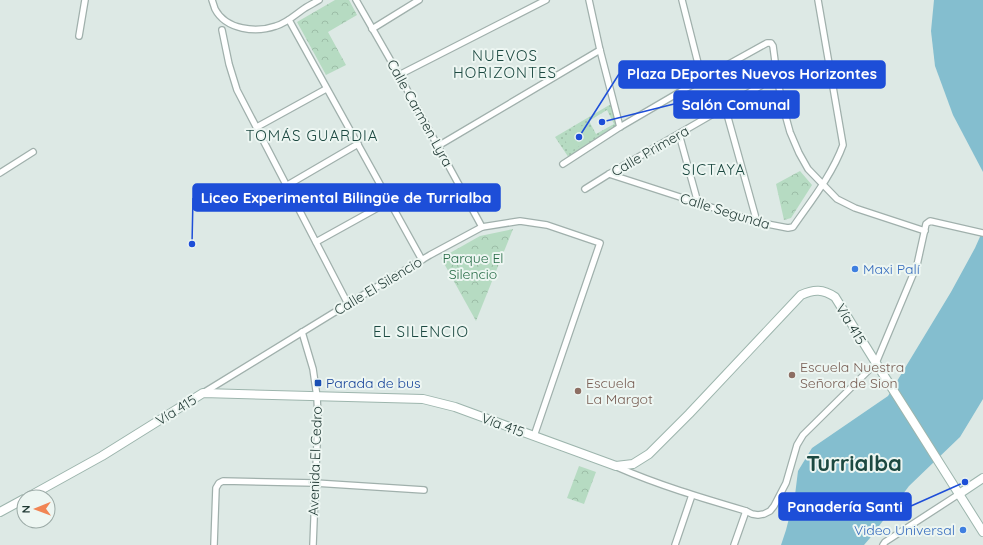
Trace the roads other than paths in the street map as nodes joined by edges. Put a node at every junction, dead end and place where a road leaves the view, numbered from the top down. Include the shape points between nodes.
1 (85, 0) edge
2 (212, 0) edge
3 (319, 0) edge
4 (356, 0) edge
5 (419, 0) edge
6 (546, 0) edge
7 (589, 0) edge
8 (682, 0) edge
9 (818, 0) edge
10 (289, 20) junction
11 (372, 29) junction
12 (222, 30) dead end
13 (79, 36) dead end
14 (600, 50) junction
15 (399, 75) junction
16 (777, 76) junction
17 (702, 79) junction
18 (326, 89) junction
19 (725, 107) junction
20 (257, 127) junction
21 (620, 127) junction
22 (679, 134) junction
23 (358, 144) junction
24 (438, 146) junction
25 (33, 152) dead end
26 (563, 164) dead end
27 (0, 173) edge
28 (609, 174) junction
29 (822, 184) junction
30 (286, 186) junction
31 (584, 189) dead end
32 (390, 201) junction
33 (698, 203) junction
34 (757, 222) junction
35 (482, 227) junction
36 (925, 231) junction
37 (983, 233) edge
38 (316, 242) junction
39 (422, 260) junction
40 (348, 304) junction
41 (302, 332) junction
42 (876, 363) junction
43 (203, 393) junction
44 (317, 396) junction
45 (534, 436) junction
46 (616, 466) junction
47 (983, 478) edge
48 (315, 483) junction
49 (42, 489) edge
50 (424, 490) dead end
51 (959, 494) junction
52 (692, 495) junction
53 (16, 503) edge
54 (746, 511) junction
55 (0, 512) edge
56 (983, 532) edge
57 (214, 545) edge
58 (313, 545) edge
59 (675, 545) edge
60 (734, 545) edge
61 (883, 545) edge

1 - 13 street
2 - 10 street via 221,17 237,27 263,30
3 - 10 street
4 - 11 street, Calle Carmen Lyra
5 - 11 street
6 - 15 street
7 - 14 street
8 - 17 street
9 - 29 street via 843,145
10 - 18 street
11 - 15 street, Calle Carmen Lyra
12 - 20 street via 238,90
14 - 21 street
14 - 24 street
15 - 24 street, Calle Carmen Lyra
16 - 17 street via 773,46 768,43
16 - 19 street, Calle Primera
16 - 29 street via 790,132 808,169
17 - 21 street
18 - 20 street
18 - 23 street
19 - 22 street, Calle Primera
19 - 34 street
20 - 30 street
21 - 26 street
22 - 28 street, Calle Primera
22 - 33 street
23 - 30 street
23 - 32 street
24 - 35 street, Calle Carmen Lyra
25 - 27 street
28 - 31 street, Calle Primera
28 - 33 street, Calle Segunda
29 - 34 street, Calle Segunda via 793,227
29 - 36 street via 837,198 854,208
30 - 38 street
32 - 38 street
32 - 39 street
33 - 34 street, Calle Segunda
35 - 39 street, Calle El Silencio
35 - 45 street, Calle El Silencio via 520,221 547,225 600,242
36 - 37 street via 926,224 930,222
36 - 42 street via 917,265
38 - 40 street
39 - 40 street, Calle El Silencio
40 - 41 street, Calle El Silencio
41 - 43 street, Calle El Silencio
41 - 44 street, Avenida El Cedro
42 - 46 street, Vía 415 via 835,297 828,292 810,291 801,295 649,454 633,464
42 - 51 street, Vía 415
42 - 54 street via 803,435 797,445 786,483 770,511 758,515
43 - 44 street, Vía 415
43 - 49 street, Vía 415 via 102,456
44 - 45 street, Vía 415 via 423,399 455,407
44 - 48 street, Avenida El Cedro
45 - 46 street, Vía 415
46 - 52 street
47 - 51 street
48 - 50 street
48 - 57 street via 223,481 216,488
48 - 58 street, Avenida El Cedro
51 - 56 street, Vía 415
51 - 61 street
52 - 54 street
52 - 59 street
53 - 55 street
54 - 60 street

